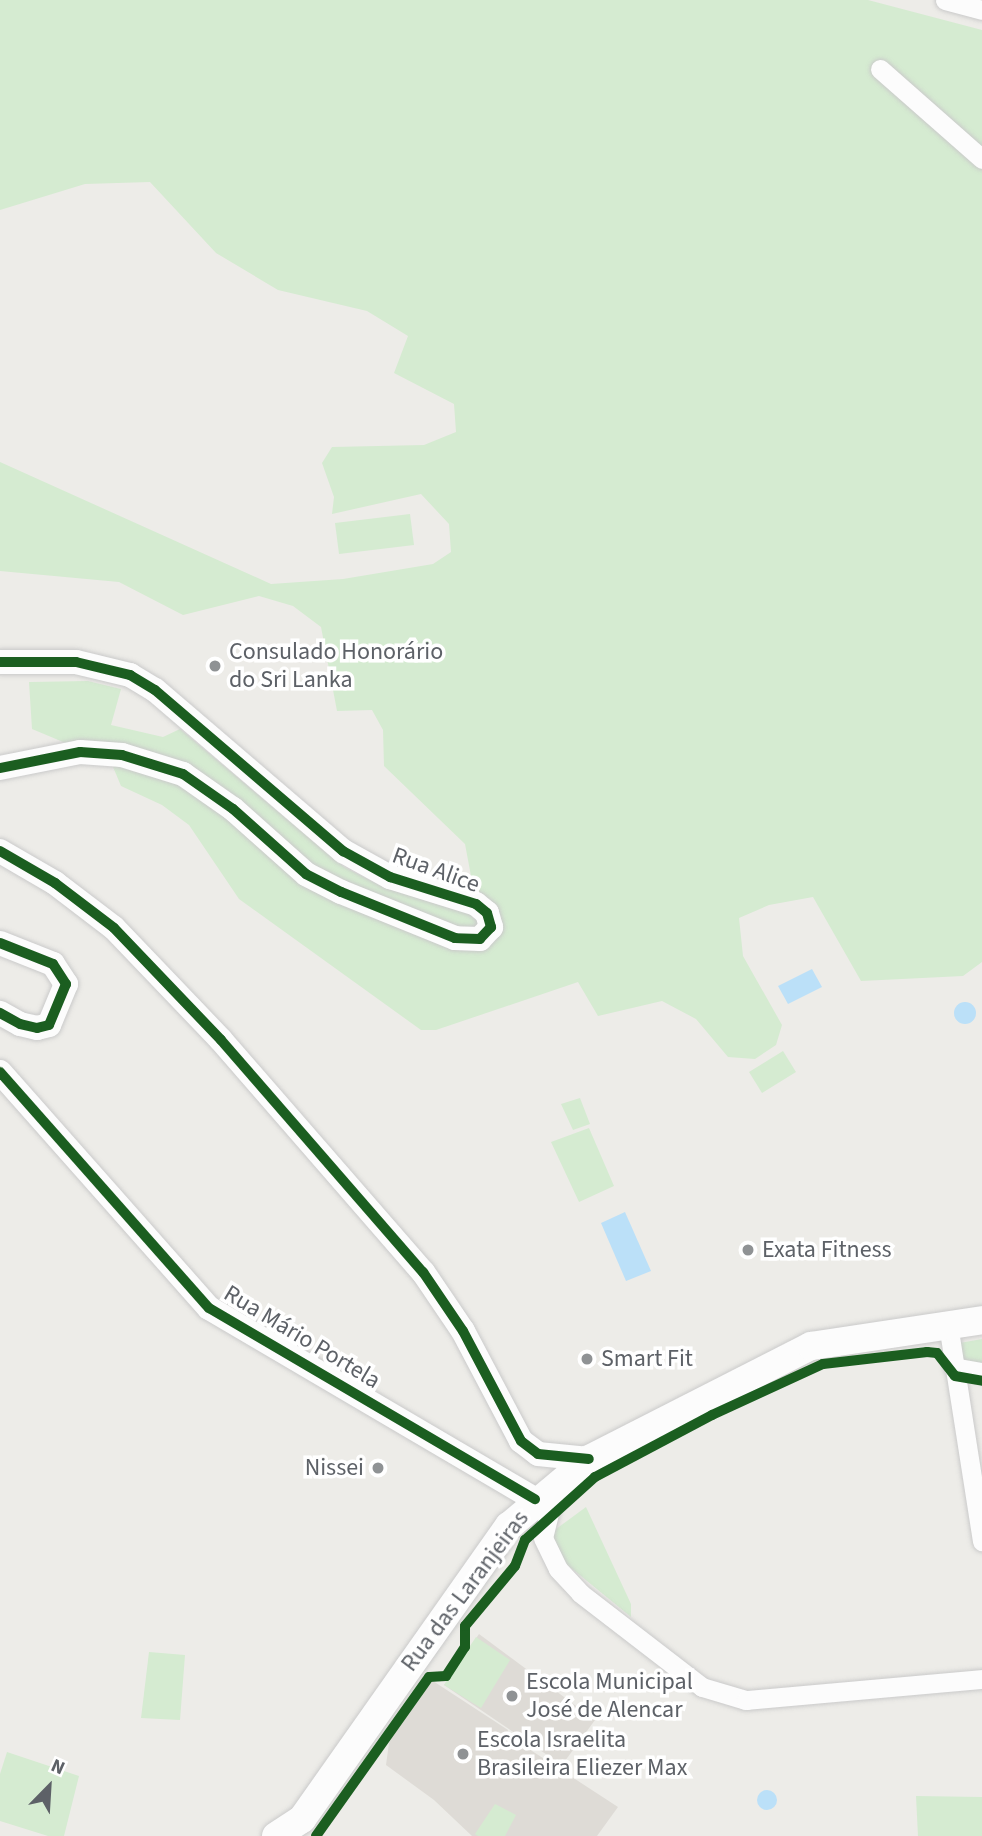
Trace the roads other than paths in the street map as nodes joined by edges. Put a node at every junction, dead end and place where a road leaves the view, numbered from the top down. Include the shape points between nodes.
1 (945, 0) edge
2 (982, 10) edge
3 (880, 69) dead end
4 (982, 159) edge
5 (0, 662) edge
6 (0, 768) edge
7 (0, 850) edge
8 (0, 943) edge
9 (0, 1013) edge
10 (0, 1072) edge
11 (982, 1320) edge
12 (948, 1324) junction
13 (953, 1367) junction
14 (982, 1373) edge
15 (521, 1441) junction
16 (589, 1459) junction
17 (490, 1469) junction
18 (546, 1491) junction
19 (982, 1541) edge
20 (982, 1679) edge
21 (292, 1832) edge

1 - 2 street
3 - 4 street
5 - 6 street, Rua Alice via 76,662 130,675 155,690 343,851 390,877 475,904 487,913 491,927 480,939 454,938 341,892 306,874 233,809 183,774 122,755 80,752
7 - 15 street via 55,883 114,928 221,1040 423,1272 463,1331
8 - 9 street via 53,964 66,984 49,1025 28,1026
10 - 17 street, Rua Mário Portela via 209,1308
11 - 12 main road, Rua das Laranjeiras
12 - 13 street
12 - 16 main road, Rua das Laranjeiras via 811,1346
13 - 14 street
13 - 19 street
15 - 16 street via 550,1457
15 - 17 street via 511,1468
16 - 18 main road, Rua das Laranjeiras
17 - 18 street, Rua Mário Portela
18 - 20 street via 544,1538 558,1569 580,1593 702,1687 746,1700
18 - 21 main road, Rua das Laranjeiras via 509,1525

